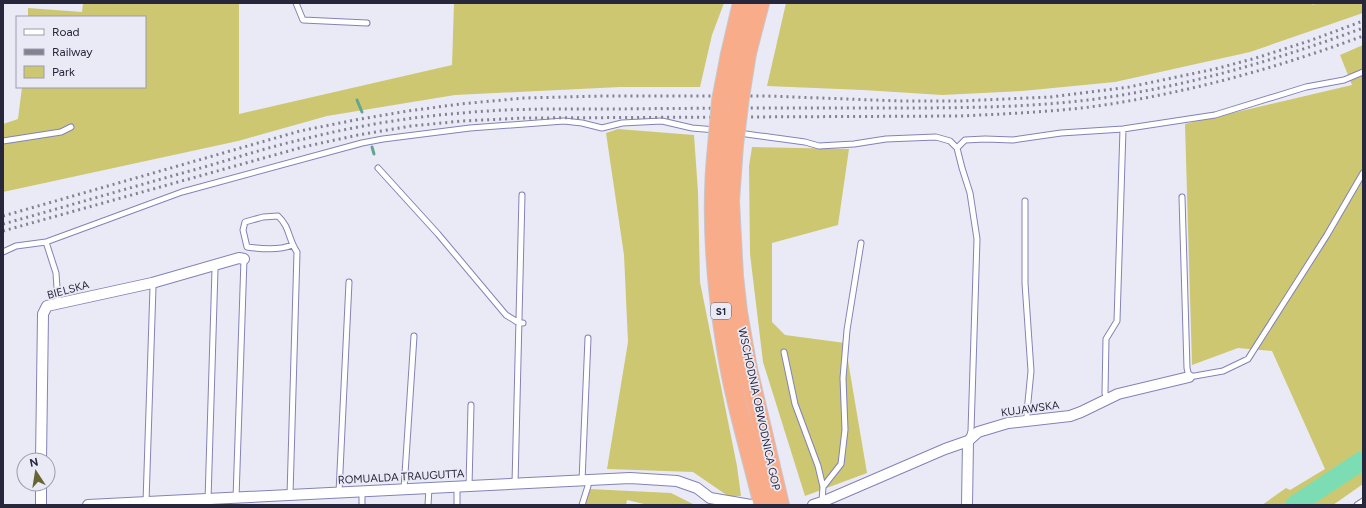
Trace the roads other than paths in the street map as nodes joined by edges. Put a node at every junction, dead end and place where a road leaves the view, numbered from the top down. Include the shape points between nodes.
1 (296, 3) edge
2 (742, 3) edge
3 (760, 3) edge
4 (367, 23) dead end
5 (738, 54) junction
6 (1363, 72) edge
7 (71, 127) dead end
8 (1123, 129) junction
9 (3, 141) edge
10 (957, 148) junction
11 (378, 168) dead end
12 (1363, 173) edge
13 (522, 195) dead end
14 (1182, 197) dead end
15 (1025, 201) dead end
16 (46, 242) junction
17 (860, 243) dead end
18 (292, 245) junction
19 (3, 252) edge
20 (244, 259) joint
21 (213, 265) junction
22 (349, 282) dead end
23 (152, 283) junction
24 (58, 303) junction
25 (521, 323) junction
26 (414, 336) dead end
27 (588, 338) dead end
28 (784, 352) dead end
29 (1189, 377) junction
30 (1107, 399) junction
31 (471, 405) dead end
32 (1027, 420) junction
33 (968, 441) junction
34 (41, 452) edge
35 (763, 471) junction
36 (585, 481) junction
37 (515, 484) junction
38 (469, 486) junction
39 (457, 487) junction
40 (823, 487) junction
41 (429, 488) junction
42 (404, 489) junction
43 (362, 491) junction
44 (41, 492) edge
45 (338, 492) junction
46 (290, 495) junction
47 (236, 498) junction
48 (208, 500) junction
49 (248, 501) edge
50 (1363, 501) edge
51 (146, 502) junction
52 (709, 502) edge
53 (817, 504) edge
54 (41, 505) edge
55 (88, 505) edge
56 (362, 505) edge
57 (428, 505) edge
58 (457, 505) edge
59 (582, 505) edge
60 (751, 505) edge
61 (763, 505) edge
62 (780, 505) edge
63 (967, 505) edge
64 (1357, 505) edge

1 - 4 lane via 303,20
2 - 5 highway, WSCHODNIA OBWODNICA GOP / S1
3 - 5 highway, WSCHODNIA OBWODNICA GOP / S1
5 - 35 highway, WSCHODNIA OBWODNICA GOP / S1, bridge via 740,96 725,146 738,312
6 - 8 lane via 1344,80 1306,87 1215,115
7 - 9 lane via 61,132
8 - 10 lane via 1061,133 1013,140 965,140
8 - 30 lane via 1117,321 1106,339
10 - 16 lane via 950,141 936,137 819,146 756,134 692,128 662,121 628,122 602,128 564,121 470,128 362,143 182,192
10 - 33 lane via 970,193 977,239 971,431
11 - 25 lane via 506,315
12 - 29 lane via 1248,359 1223,371
13 - 25 lane
14 - 29 lane
15 - 32 lane via 1025,283 1031,371
16 - 19 lane via 16,246
16 - 24 lane via 56,273
17 - 40 lane via 847,330 843,378 845,430 841,464
18 - 18 lane via 285,222 278,216 245,222 243,230 247,247 270,249
18 - 46 lane via 297,252
20 - 21 street, BIELSKA
20 - 47 lane
21 - 23 street, BIELSKA
21 - 48 lane via 215,269
22 - 45 lane
23 - 24 street, BIELSKA
23 - 51 lane
24 - 34 street, BIELSKA via 47,306 43,314
25 - 37 lane
26 - 42 lane
27 - 36 lane
28 - 40 lane via 795,404
29 - 30 street, KUJAWSKA
30 - 32 street, KUJAWSKA via 1070,416
31 - 38 lane
32 - 33 street, KUJAWSKA via 1008,422 978,432
33 - 53 street, KUJAWSKA
33 - 63 street
35 - 61 highway, WSCHODNIA OBWODNICA GOP / S1
35 - 62 highway, WSCHODNIA OBWODNICA GOP / S1
36 - 37 street, ROMUALDA TRAUGUTTA
36 - 52 street, ROMUALDA TRAUGUTTA via 630,478 676,481 697,488
36 - 59 lane via 588,486
37 - 38 street, ROMUALDA TRAUGUTTA
38 - 39 street, ROMUALDA TRAUGUTTA
39 - 41 street, ROMUALDA TRAUGUTTA
39 - 58 lane
40 - 53 lane
41 - 42 street, ROMUALDA TRAUGUTTA
41 - 57 lane
42 - 43 street, ROMUALDA TRAUGUTTA
43 - 45 street, ROMUALDA TRAUGUTTA
43 - 56 lane
44 - 54 street
45 - 46 street, ROMUALDA TRAUGUTTA
46 - 49 street, ROMUALDA TRAUGUTTA
47 - 48 street, ROMUALDA TRAUGUTTA
47 - 49 street, ROMUALDA TRAUGUTTA
48 - 51 street, ROMUALDA TRAUGUTTA
50 - 64 lane
51 - 55 street, ROMUALDA TRAUGUTTA
52 - 60 street

